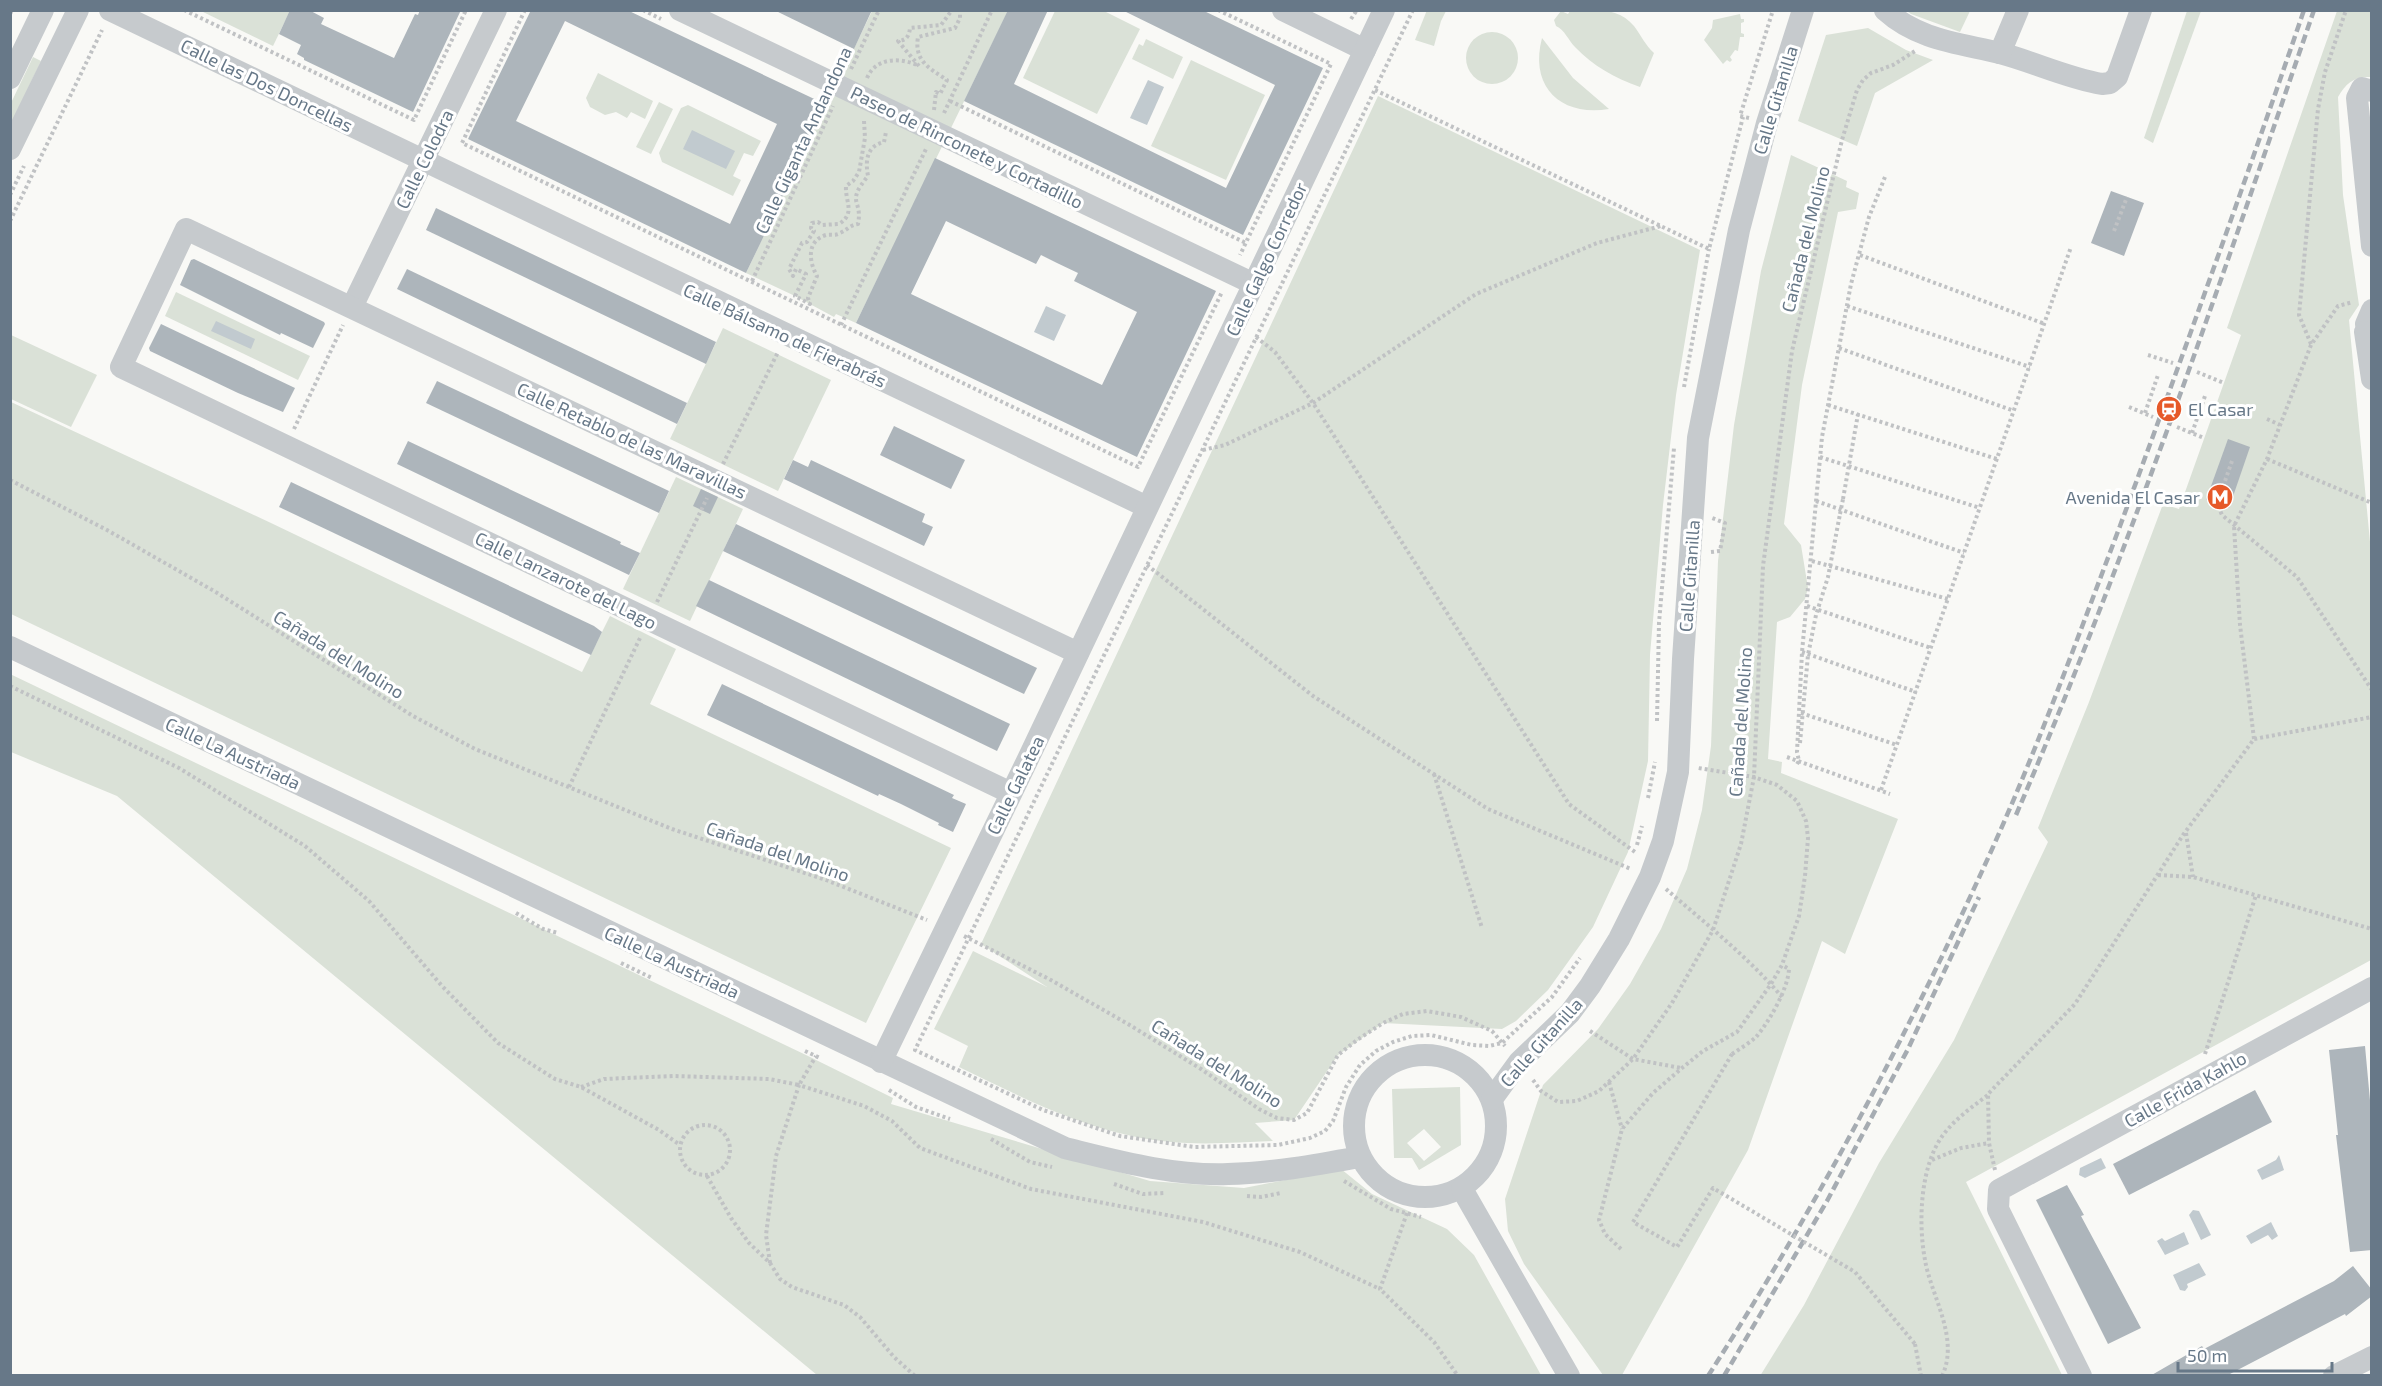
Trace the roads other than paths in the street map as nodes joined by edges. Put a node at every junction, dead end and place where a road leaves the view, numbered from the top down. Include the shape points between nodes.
1 (43, 10) edge
2 (78, 10) edge
3 (496, 10) edge
4 (680, 10) edge
5 (1283, 10) edge
6 (1384, 10) edge
7 (1803, 10) edge
8 (1885, 10) edge
9 (2018, 10) edge
10 (2141, 10) edge
11 (113, 18) edge
12 (1365, 50) junction
13 (2000, 54) junction
14 (10, 78) edge
15 (2372, 91) edge
16 (18, 156) edge
17 (423, 161) junction
18 (2372, 246) edge
19 (1254, 284) junction
20 (352, 307) junction
21 (2368, 321) edge
22 (121, 367) joint
23 (2372, 379) edge
24 (1147, 507) junction
25 (10, 647) edge
26 (1078, 653) junction
27 (1011, 793) junction
28 (2372, 988) edge
29 (880, 1062) junction
30 (1492, 1099) junction
31 (1359, 1157) junction
32 (1462, 1189) junction
33 (2372, 1357) edge
34 (1569, 1376) edge
35 (2081, 1376) edge
36 (2334, 1376) edge

1 - 14 street
2 - 16 street
3 - 17 street, Calle Colodra
4 - 19 street, Paseo de Rinconete y Cortadillo
5 - 12 street
6 - 12 street, Calle Galgo Corredor
7 - 30 street, Calle Gitanilla via 1767,123 1739,230 1698,438 1678,772 1663,841 1639,872 1619,939 1590,986 1570,1013 1519,1062
8 - 13 street via 1899,23 1927,36
9 - 13 street
10 - 13 street via 2117,77 2110,83 2092,82
11 - 17 street, Calle las Dos Doncellas
12 - 19 street, Calle Galgo Corredor
15 - 18 street via 2362,88 2357,98
17 - 20 street, Calle Colodra
17 - 24 street, Calle Bálsamo de Fierabrás via 784,347
19 - 24 street, Calle Galgo Corredor
20 - 22 street, Calle Retablo de las Maravillas via 186,229
20 - 26 street, Calle Retablo de las Maravillas
21 - 23 street
22 - 27 street, Calle Lanzarote del Lago
24 - 26 street, Calle Galatea
25 - 29 street, Calle La Austriada
26 - 27 street, Calle Galatea
27 - 29 street, Calle Galatea
28 - 35 street, Calle Frida Kahlo via 1999,1190 1998,1209
29 - 31 street, Calle La Austriada via 1065,1148 1132,1165 1227,1174
30 - 31 street via 1478,1078 1462,1065 1423,1054 1399,1059 1373,1076 1359,1096 1353,1122
30 - 32 street via 1497,1127 1492,1152 1476,1177
31 - 32 street via 1374,1177 1407,1196 1433,1198
32 - 34 street
33 - 36 street

